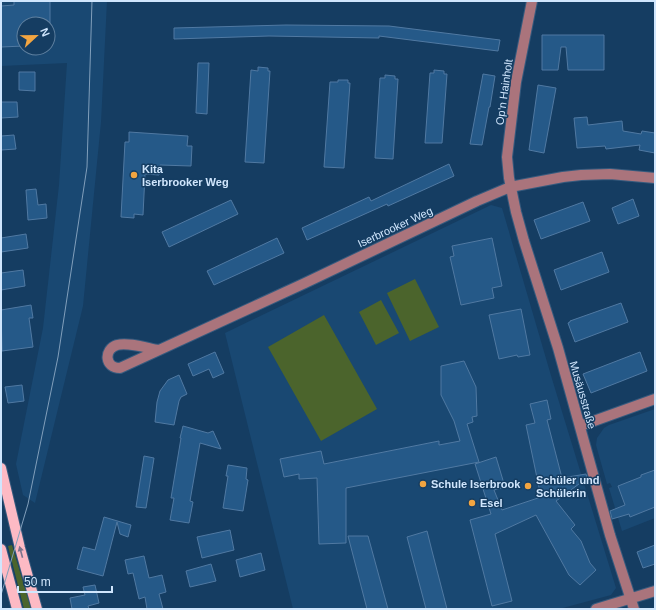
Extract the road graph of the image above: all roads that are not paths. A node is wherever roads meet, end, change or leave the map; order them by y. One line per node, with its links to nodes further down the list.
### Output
1 (532, 1): 3 (street, Op'n Hainholt)
2 (655, 178): 3 (street, Iserbrooker Weg)
3 (510, 187): 4 (street, Iserbrooker Weg); 6 (street, Musäusstraße)
4 (158, 350)
5 (655, 399): 6 (street)
6 (580, 426): 10 (street, Musäusstraße)
7 (1, 468): 12 (main road, one-way to 7)
8 (1, 549): 11 (main road)
9 (655, 591): 10 (street)
10 (630, 599): 13 (street); 14 (street, Musäusstraße)
11 (17, 609)
12 (37, 609)
13 (596, 609)
14 (634, 609)

